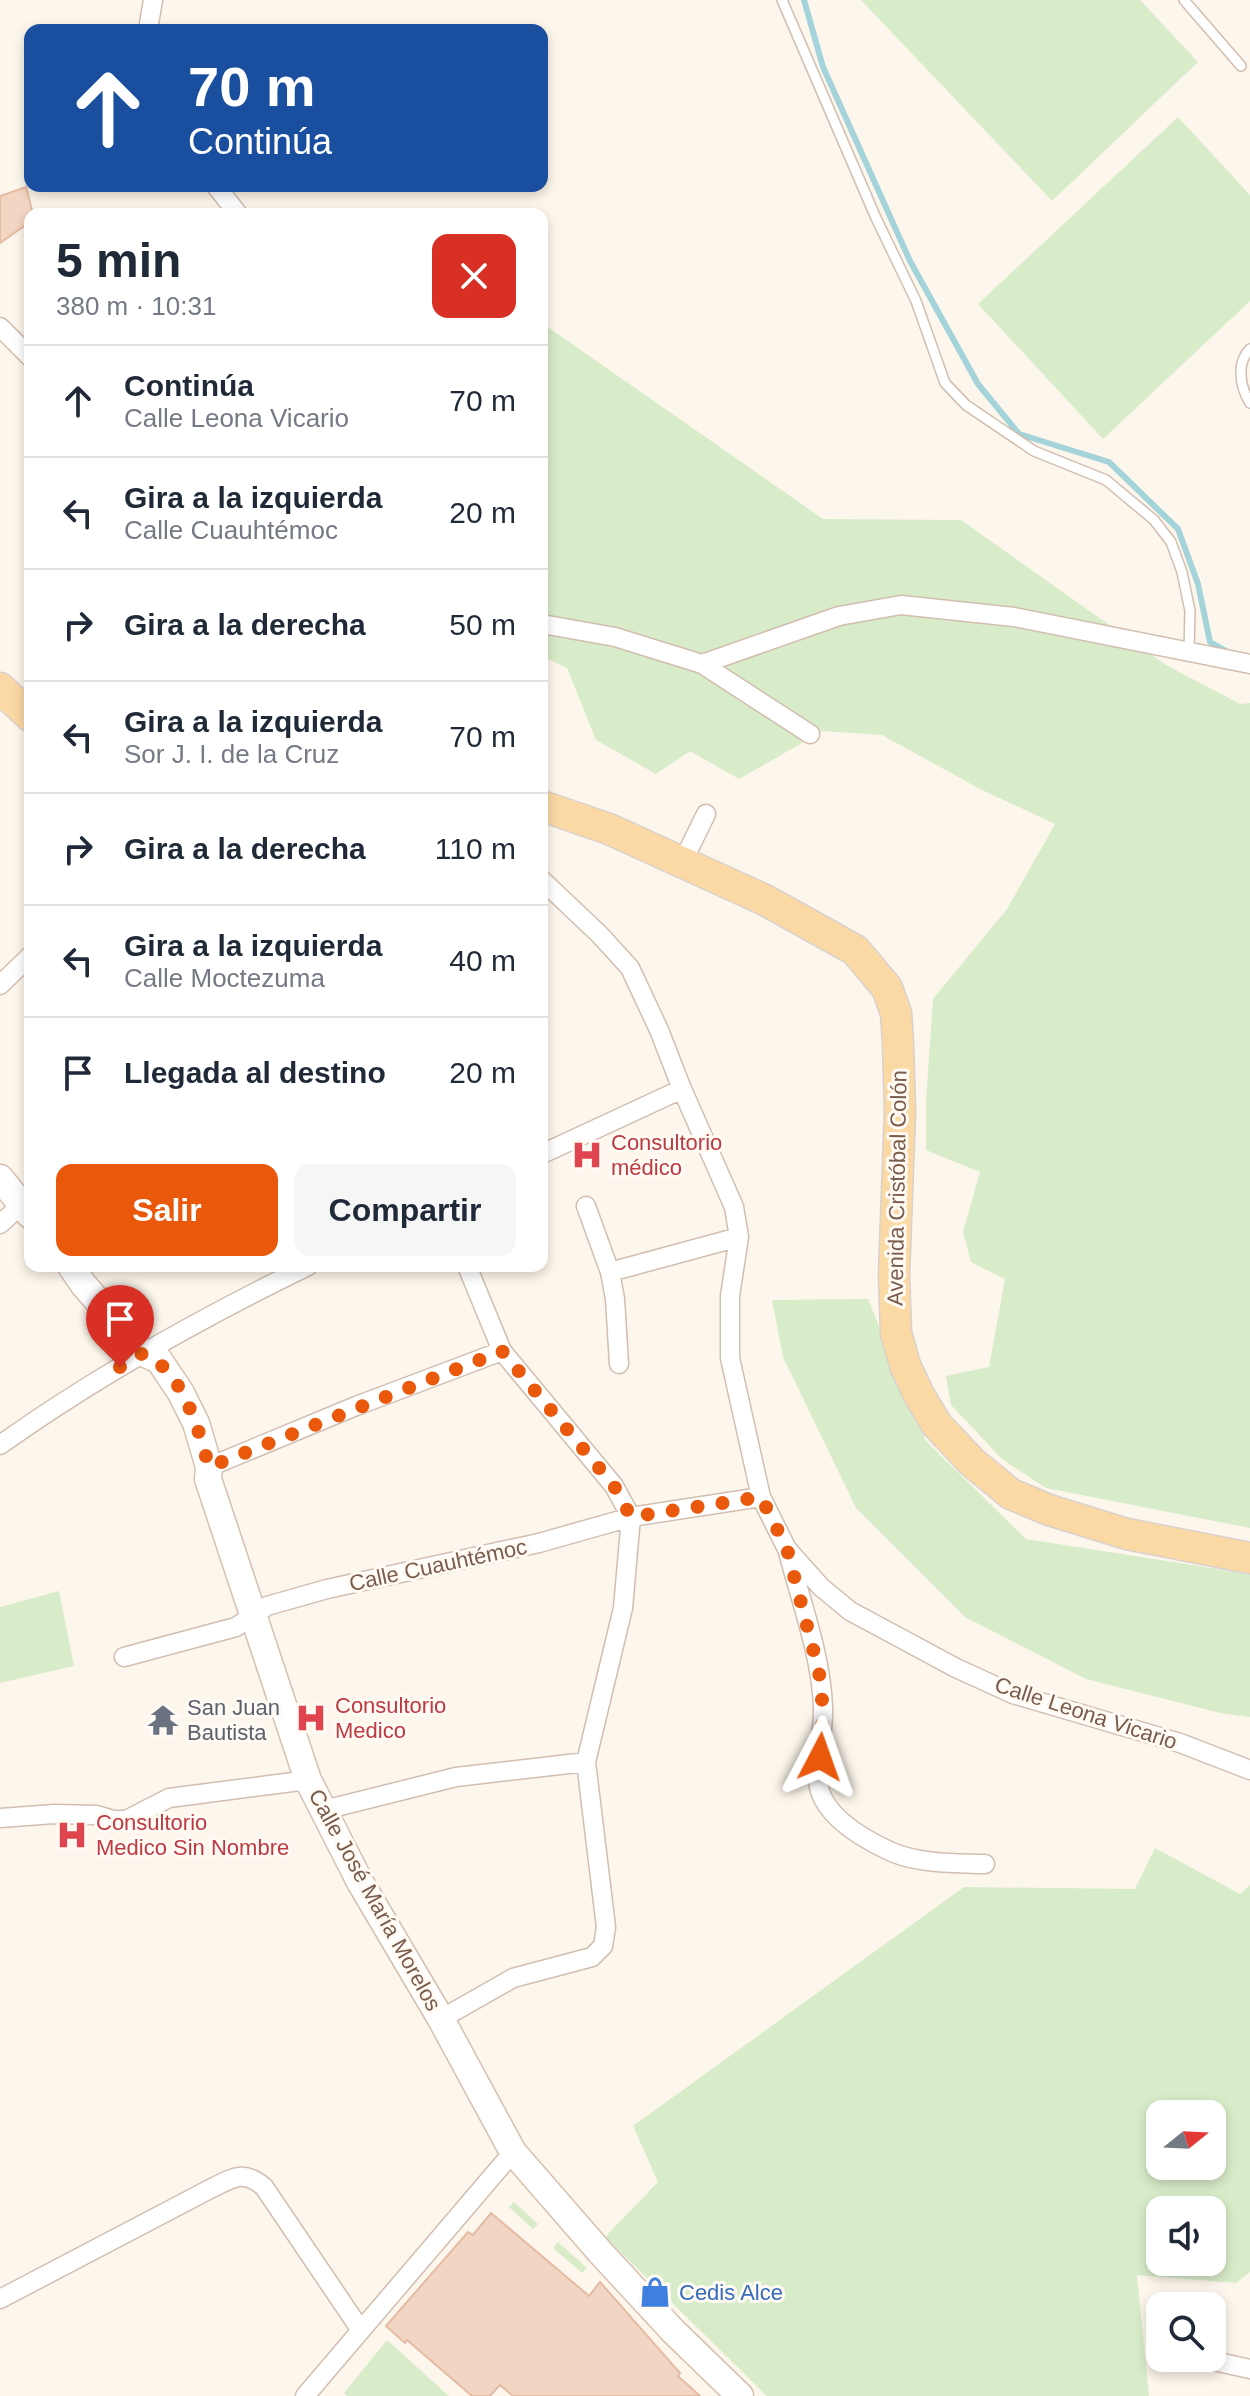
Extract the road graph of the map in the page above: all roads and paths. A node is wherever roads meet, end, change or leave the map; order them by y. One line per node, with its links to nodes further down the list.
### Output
1 (153, 0): 4 (street)
2 (782, 0): 13 (lane)
3 (1184, 0): 5 (lane)
4 (149, 24)
5 (1241, 66)
6 (221, 192): 7 (street)
7 (233, 208)
8 (0, 327): 10 (street)
9 (1250, 349): 11 (lane)
10 (24, 351)
11 (1250, 403)
12 (548, 625): 14 (street)
13 (1189, 651): 14 (street); 15 (street)
14 (702, 664): 18 (street)
15 (1250, 664)
16 (0, 688): 17 (main road)
17 (24, 710)
18 (810, 734)
19 (548, 808): 21 (main road, Avenida Cristóbal Colón)
20 (706, 814): 21 (street)
21 (683, 861): 45 (main road, Avenida Cristóbal Colón)
22 (548, 886): 25 (street, Calle Leona Vicario)
23 (24, 962): 24 (street)
24 (0, 985)
25 (682, 1089): 26 (street); 32 (street, Calle Leona Vicario)
26 (548, 1151)
27 (0, 1178): 28 (main road)
28 (24, 1202)
29 (586, 1206): 36 (street)
30 (24, 1207): 31 (street)
31 (0, 1224)
32 (739, 1237): 36 (street); 42 (street, Calle Leona Vicario)
33 (75, 1272): 38 (main road, Calle José María Morelos)
34 (297, 1272): 38 (street)
35 (469, 1272): 37 (street)
36 (610, 1272): 39 (street)
37 (502, 1351): 41 (street); 43 (street)
38 (143, 1353): 40 (street); 41 (main road, Calle José María Morelos)
39 (619, 1364)
40 (0, 1445)
41 (209, 1467): 46 (main road, Calle José María Morelos)
42 (761, 1497): 43 (street, Calle Cuauhtémoc); 44 (street, Calle Leona Vicario)
43 (631, 1517): 46 (street, Calle Cuauhtémoc); 48 (street)
44 (787, 1549): 49 (street, Calle Leona Vicario); 53 (street)
45 (1250, 1558)
46 (252, 1617): 47 (street, Calle Cuauhtémoc); 50 (main road, Calle José María Morelos)
47 (124, 1657)
48 (586, 1762): 51 (street); 54 (street)
49 (1250, 1770)
50 (308, 1780): 51 (main road, Calle José María Morelos); 52 (street)
51 (324, 1810): 54 (main road, Calle José María Morelos)
52 (0, 1818)
53 (985, 1864)
54 (441, 2019): 55 (main road, Calle José María Morelos)
55 (513, 2152): 57 (street); 61 (main road, Calle José María Morelos)
56 (0, 2299): 57 (street)
57 (360, 2329): 60 (street)
58 (1226, 2364): 59 (street)
59 (1250, 2369)
60 (313, 2393)
61 (740, 2396)

